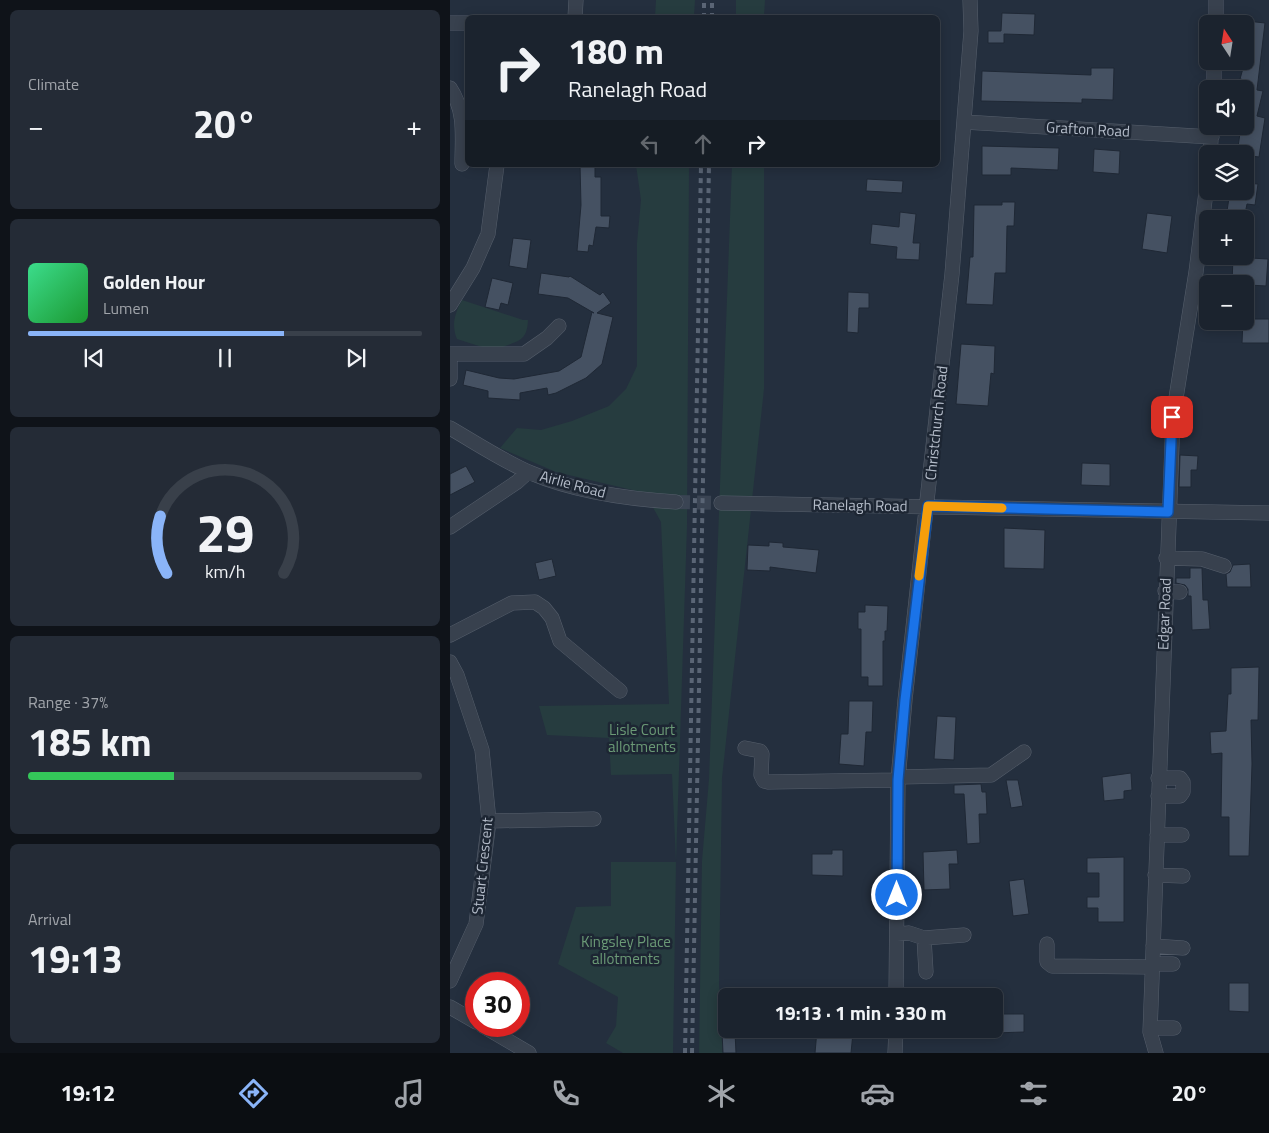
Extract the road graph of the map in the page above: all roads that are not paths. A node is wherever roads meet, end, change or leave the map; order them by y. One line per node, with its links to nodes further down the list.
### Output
1 (576, 0): 4 (street)
2 (970, 0): 9 (street, Christchurch Road)
3 (1216, 0): 5 (street)
4 (575, 15)
5 (1216, 15)
6 (450, 23): 7 (street)
7 (465, 23)
8 (450, 88): 11 (street)
9 (964, 122): 10 (street, Grafton Road); 22 (street, Christchurch Road)
10 (1199, 131)
11 (460, 164)
12 (497, 167): 14 (street)
13 (1205, 200): 23 (street, Edgar Road)
14 (451, 301)
15 (559, 326): 16 (street)
16 (450, 354): 17 (street)
17 (450, 379)
18 (450, 428): 19 (street, Airlie Road)
19 (528, 472): 20 (street, Airlie Road); 25 (street)
20 (676, 502)
21 (721, 503): 22 (street, Ranelagh Road)
22 (928, 506): 23 (street, Ranelagh Road); 36 (street, Christchurch Road)
23 (1168, 512): 24 (street, Ranelagh Road); 26 (street, Edgar Road)
24 (1269, 513)
25 (450, 527)
26 (1166, 558): 27 (street); 28 (street, Edgar Road)
27 (1224, 566)
28 (1165, 591): 29 (street); 35 (street, Edgar Road)
29 (1180, 592)
30 (450, 635): 32 (street)
31 (450, 662): 39 (street, Stuart Crescent)
32 (620, 691)
33 (745, 748): 36 (street)
34 (1024, 752): 36 (street)
35 (1158, 778): 37 (street, Edgar Road); 37 (street)
36 (898, 779): 44 (street, Christchurch Road)
37 (1158, 796): 40 (street, Edgar Road)
38 (594, 818): 39 (street)
39 (489, 821): 53 (street, Stuart Crescent)
40 (1157, 835): 41 (street); 42 (street, Edgar Road)
41 (1182, 835)
42 (1156, 876): 43 (street); 48 (street, Edgar Road)
43 (1183, 876)
44 (897, 934): 46 (street); 54 (street, Christchurch Road)
45 (964, 935): 46 (street)
46 (924, 938): 52 (street)
47 (1047, 944): 51 (street)
48 (1153, 946): 49 (street); 51 (street, Edgar Road)
49 (1183, 948)
50 (1173, 964): 51 (street)
51 (1152, 965): 57 (street, Edgar Road)
52 (926, 972)
53 (450, 981)
54 (896, 988)
55 (450, 1007): 56 (street)
56 (465, 1016)
57 (1150, 1028): 58 (street); 63 (street, Edgar Road)
58 (1174, 1028)
59 (502, 1037): 61 (street)
60 (896, 1038): 62 (street)
61 (529, 1053)
62 (895, 1053)
63 (1156, 1053)

